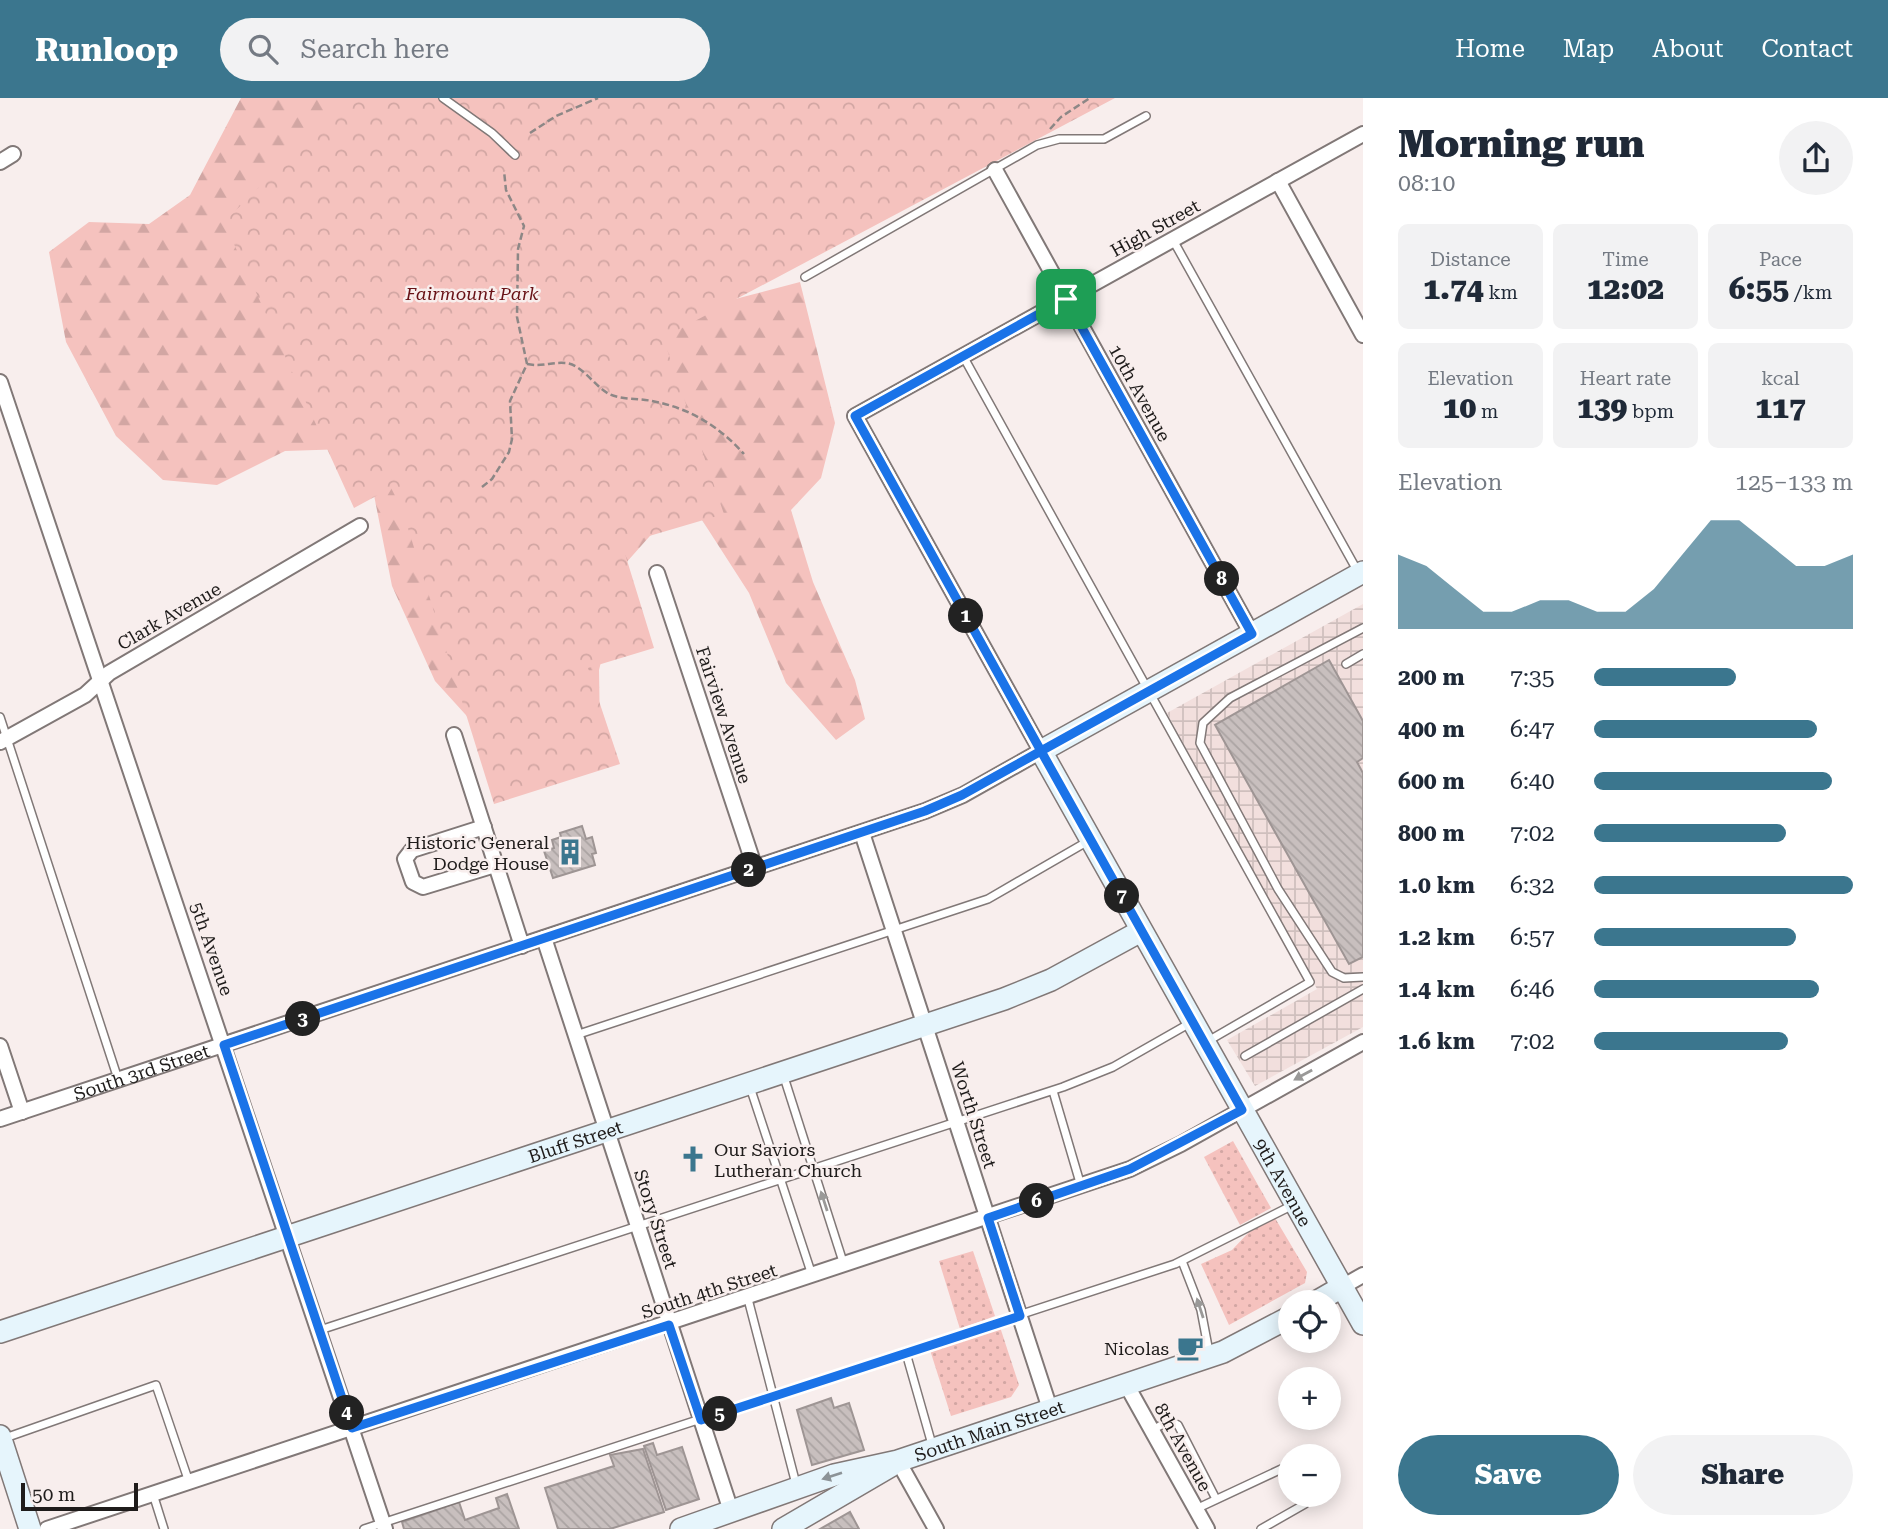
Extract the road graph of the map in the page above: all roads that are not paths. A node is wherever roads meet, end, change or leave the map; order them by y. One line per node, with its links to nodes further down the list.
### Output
1 (443, 98): 5 (lane)
2 (1146, 116): 7 (lane)
3 (1363, 134): 8 (street, High Street)
4 (13, 154): 6 (street)
5 (515, 155)
6 (0, 162)
7 (995, 170): 10 (lane); 11 (street, 10th Avenue)
8 (1278, 181): 9 (street, High Street); 12 (street)
9 (1173, 240): 11 (street, High Street); 18 (lane)
10 (805, 276)
11 (1066, 299): 13 (street, High Street); 20 (street, 10th Avenue)
12 (1363, 335)
13 (963, 356): 15 (street, High Street); 24 (lane)
14 (0, 382): 23 (street, 5th Avenue)
15 (855, 416): 28 (street, 9th Avenue)
16 (360, 526): 23 (street, Clark Avenue)
17 (657, 573): 33 (street, Fairview Avenue)
18 (1361, 573): 20 (main road, South 3rd Street)
19 (1363, 628): 38 (lane)
20 (1252, 634): 24 (main road, South 3rd Street)
21 (1363, 654): 22 (lane)
22 (1346, 664)
23 (100, 682): 27 (street, Clark Avenue); 45 (street, 5th Avenue)
24 (1149, 691): 28 (main road, South 3rd Street); 44 (lane)
25 (0, 717): 27 (lane)
26 (454, 735): 29 (street)
27 (3, 740): 49 (lane)
28 (1041, 751): 30 (street, South 3rd Street); 31 (main road, 9th Avenue)
29 (484, 827): 32 (street); 32 (street)
30 (862, 833): 33 (street, South 3rd Street); 34 (street, Worth Street)
31 (1090, 839): 34 (lane); 35 (main road, 9th Avenue)
32 (495, 865): 37 (street)
33 (755, 869): 36 (street, South 3rd Street)
34 (894, 930): 41 (street, Worth Street); 42 (lane)
35 (1141, 931): 40 (main road, 9th Avenue); 41 (main road, Bluff Street)
36 (544, 938): 37 (street, South 3rd Street); 42 (street, Story Street)
37 (522, 946): 45 (street, South 3rd Street)
38 (1363, 977)
39 (1363, 989): 47 (lane)
40 (1192, 1022): 44 (main road, 9th Avenue); 51 (lane)
41 (925, 1025): 48 (main road, Bluff Street); 55 (street, Worth Street)
42 (576, 1035): 56 (street, Story Street)
43 (1363, 1042): 52 (street, South 4th Street, one-way to 52)
44 (1205, 1043): 52 (main road, 9th Avenue)
45 (224, 1045): 49 (street, South 3rd Street); 63 (street, 5th Avenue)
46 (0, 1046): 53 (street)
47 (1245, 1056)
48 (782, 1072): 50 (main road, Bluff Street); 57 (lane)
49 (118, 1080): 53 (street, South 3rd Street)
50 (748, 1083): 56 (main road, Bluff Street); 58 (lane)
51 (1053, 1091): 55 (lane); 59 (lane)
52 (1242, 1110): 59 (street, South 4th Street); 60 (main road, 9th Avenue)
53 (22, 1112): 54 (street, South 3rd Street)
54 (0, 1119)
55 (957, 1123): 57 (lane); 61 (street, Worth Street)
56 (607, 1130): 62 (street, Story Street); 63 (main road, Bluff Street)
57 (814, 1169): 58 (lane); 65 (lane, one-way to 57)
58 (781, 1180): 62 (lane); 67 (lane)
59 (1082, 1186): 61 (street, South 4th Street)
60 (1295, 1204): 64 (lane); 68 (main road, 9th Avenue)
61 (988, 1218): 65 (street, South 4th Street); 71 (street, Worth Street)
62 (638, 1226): 74 (street, Story Street); 75 (lane)
63 (288, 1236): 75 (street, 5th Avenue); 76 (main road, Bluff Street)
64 (1182, 1261): 71 (lane); 78 (lane, one-way to 64)
65 (844, 1266): 67 (street, South 4th Street)
66 (1363, 1275): 68 (street)
67 (812, 1277): 70 (street, South 4th Street)
68 (1342, 1287): 69 (main road); 73 (main road, 9th Avenue)
69 (1337, 1290)
70 (748, 1299): 74 (street, South 4th Street); 80 (lane)
71 (1020, 1316): 77 (lane); 81 (street, Worth Street)
72 (1278, 1324): 78 (main road, South Main Street)
73 (1363, 1324)
74 (669, 1325): 82 (street, Story Street); 83 (street, South 4th Street)
75 (320, 1330): 83 (street, 5th Avenue)
76 (0, 1332)
77 (906, 1353): 80 (lane); 86 (lane)
78 (1210, 1356): 79 (main road, South Main Street)
79 (1126, 1384): 81 (main road, South Main Street); 84 (street, 8th Avenue)
80 (771, 1397): 82 (lane); 90 (lane)
81 (1050, 1409): 86 (main road, South Main Street)
82 (701, 1420): 95 (street, Story Street); 96 (lane)
83 (352, 1428): 89 (street, South 4th Street); 96 (street, 5th Avenue)
84 (1152, 1430): 92 (lane); 94 (street, 8th Avenue)
85 (0, 1438): 89 (lane); 97 (main road)
86 (933, 1449): 87 (main road, South Main Street)
87 (898, 1461): 90 (main road, South Main Street, one-way to 90); 102 (main road); 103 (street)
88 (1278, 1471): 92 (lane)
89 (188, 1482): 91 (street, South 4th Street)
90 (797, 1488): 95 (main road, South Main Street)
91 (153, 1494): 98 (street, South 4th Street); 99 (lane)
92 (1216, 1499): 94 (lane)
93 (1300, 1507): 105 (lane)
94 (1196, 1509): 104 (street, 8th Avenue)
95 (731, 1511): 101 (main road, South Main Street)
96 (384, 1526): 100 (lane)
97 (30, 1529)
98 (47, 1529)
99 (164, 1529)
100 (364, 1529)
101 (681, 1529)
102 (783, 1529)
103 (936, 1529)
104 (1207, 1529)
105 (1261, 1529)

